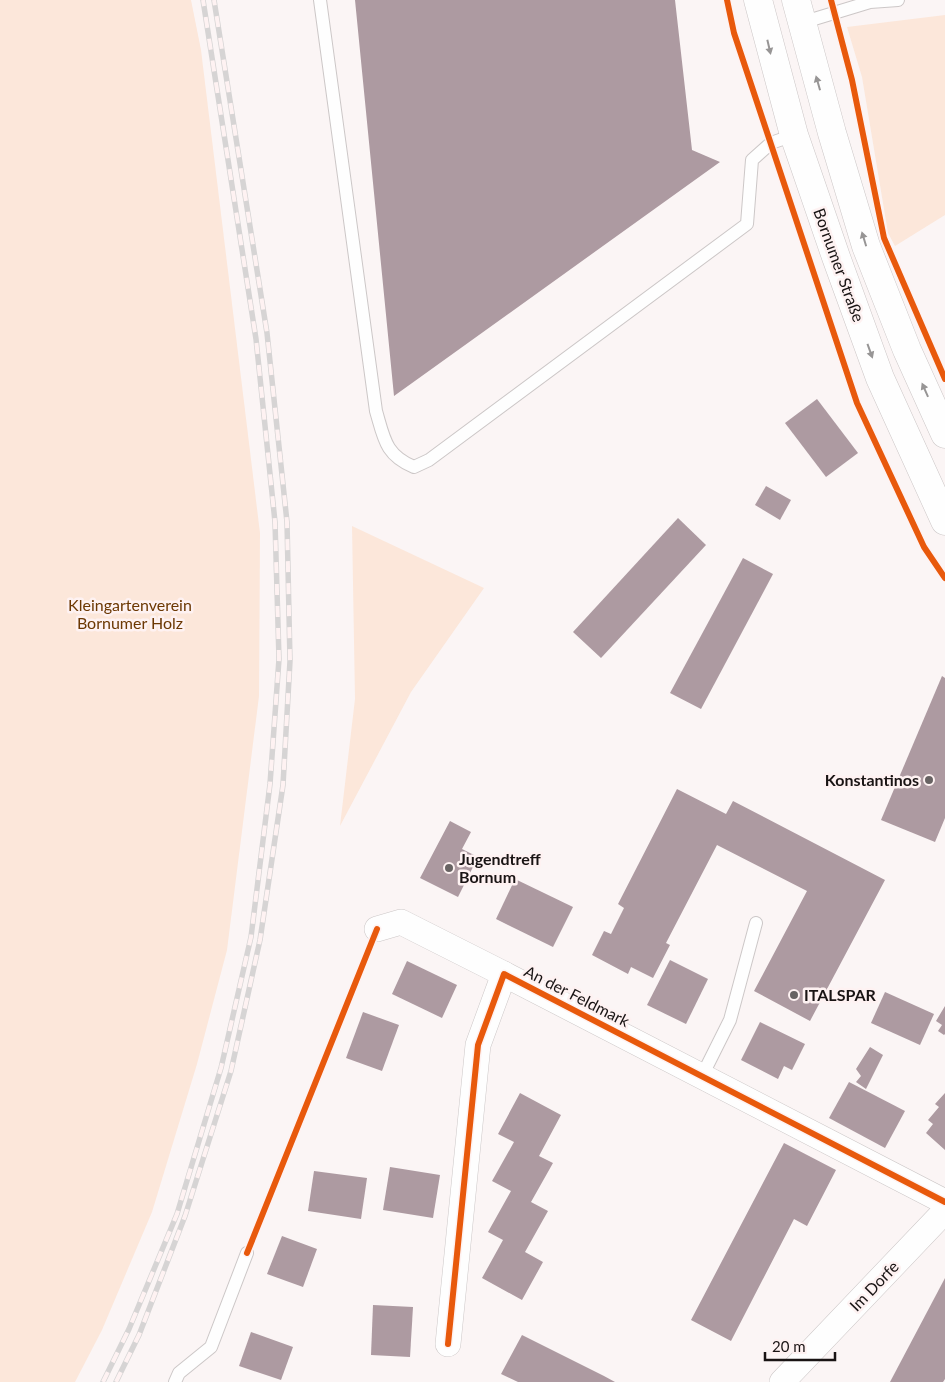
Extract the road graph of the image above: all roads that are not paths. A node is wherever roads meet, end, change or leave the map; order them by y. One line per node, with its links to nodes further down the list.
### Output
1 (320, 0): 5 (lane)
2 (758, 0): 5 (main road, Bornumer Straße, one-way to 5)
3 (898, 0): 4 (lane)
4 (799, 12): 6 (main road, Bornumer Straße, one-way to 4)
5 (794, 135): 7 (main road, Bornumer Straße, one-way to 7)
6 (945, 434)
7 (945, 522)
8 (756, 923): 11 (lane)
9 (377, 929): 10 (street, An der Feldmark)
10 (504, 974): 11 (street, An der Feldmark); 15 (street, An der Feldmark)
11 (702, 1076): 12 (street, An der Feldmark)
12 (945, 1202)
13 (945, 1211): 16 (street, Im Dorfe)
14 (248, 1253): 17 (lane)
15 (448, 1344)
16 (792, 1379)
17 (175, 1382)

